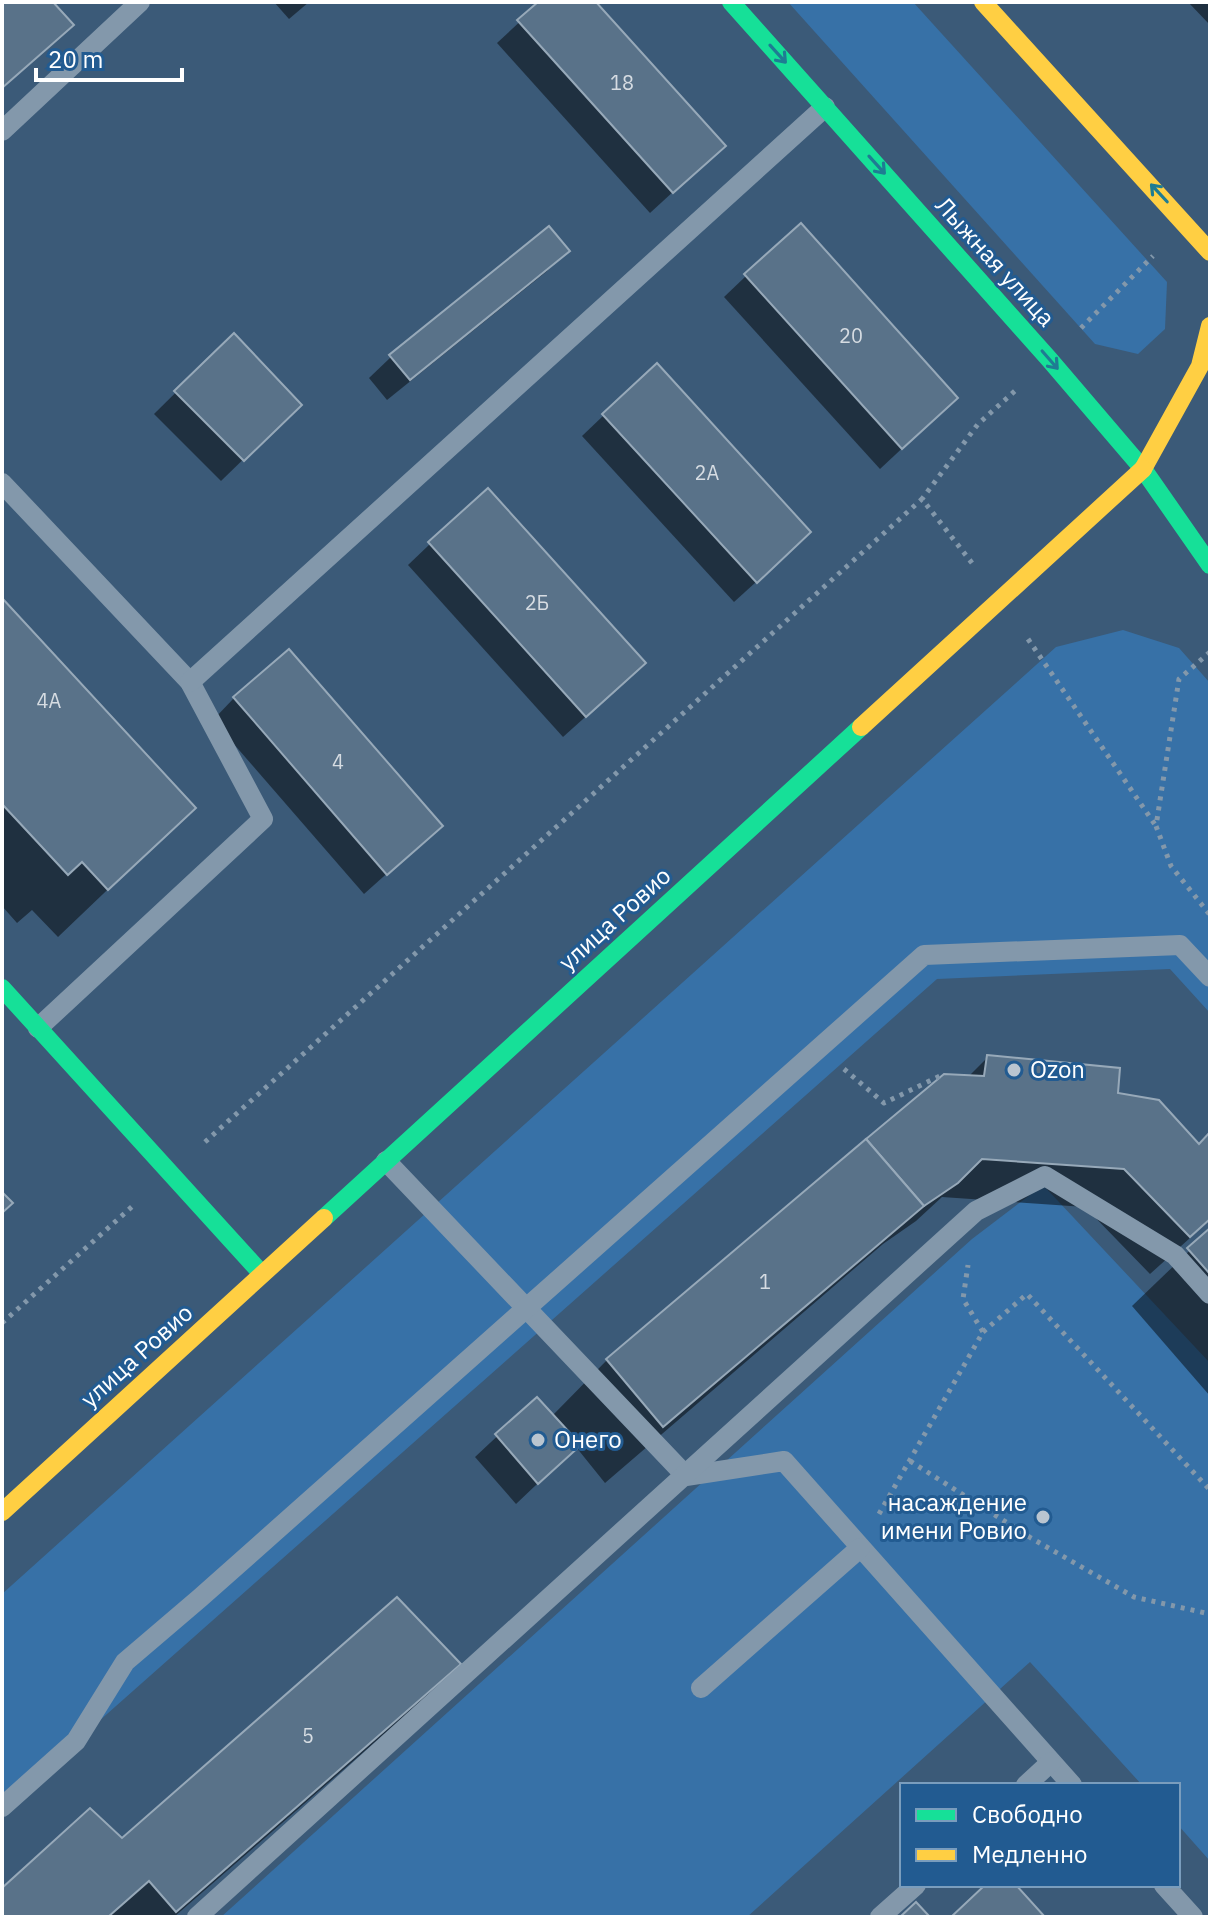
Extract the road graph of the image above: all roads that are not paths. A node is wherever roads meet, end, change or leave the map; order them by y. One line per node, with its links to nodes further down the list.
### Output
1 (140, 2): 5 (lane)
2 (731, 2): 4 (main road, Лыжная улица, one-way to 4)
3 (983, 2): 6 (main road, one-way to 3)
4 (825, 107): 8 (main road, Лыжная улица, one-way to 8); 11 (lane)
5 (2, 131)
6 (1210, 252)
7 (1210, 326): 8 (main road, улица Ровио)
8 (1143, 469): 10 (main road, Лыжная улица); 15 (main road, улица Ровио)
9 (2, 483): 11 (lane)
10 (1210, 565)
11 (190, 682): 14 (lane)
12 (1210, 977): 18 (lane)
13 (2, 988): 14 (main road)
14 (38, 1028): 16 (main road)
15 (386, 1161): 16 (main road, улица Ровио); 18 (lane)
16 (262, 1274): 20 (main road, улица Ровио)
17 (1210, 1294): 19 (lane)
18 (525, 1309): 19 (lane); 26 (lane)
19 (686, 1476): 21 (lane); 29 (lane)
20 (2, 1512)
21 (860, 1548): 22 (lane); 23 (lane)
22 (701, 1688)
23 (1051, 1762): 24 (lane); 25 (lane)
24 (1028, 1783)
25 (1070, 1783)
26 (2, 1807)
27 (914, 1887): 30 (lane)
28 (1166, 1887): 31 (lane)
29 (197, 1917)
30 (880, 1917)
31 (1193, 1917)

